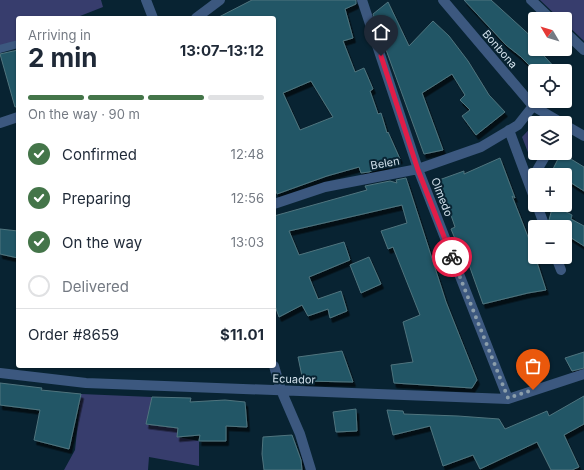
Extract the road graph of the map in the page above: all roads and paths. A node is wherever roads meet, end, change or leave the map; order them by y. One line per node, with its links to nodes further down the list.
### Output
1 (146, 0): 7 (street)
2 (220, 0): 8 (street)
3 (362, 0): 22 (street, Olmedo)
4 (443, 0): 13 (street, Bonbona)
5 (531, 0): 6 (street)
6 (544, 12)
7 (152, 16)
8 (199, 16)
9 (572, 39): 12 (street)
10 (16, 45): 11 (lane)
11 (0, 49)
12 (584, 50)
13 (528, 100)
14 (531, 108): 20 (street, Belen)
15 (536, 108): 16 (street, Bonbona)
16 (550, 116)
17 (16, 118): 18 (street)
18 (0, 123)
19 (572, 129): 21 (street)
20 (509, 130): 22 (street, Belen); 23 (street)
21 (584, 136)
22 (418, 170): 24 (street, Belen); 31 (street, Olmedo)
23 (528, 181)
24 (276, 203)
25 (559, 264): 26 (street)
26 (561, 270)
27 (275, 368): 30 (street)
28 (0, 373): 30 (street, Ecuador)
29 (584, 374): 31 (street, Ecuador)
30 (281, 390): 31 (street, Ecuador); 32 (street)
31 (508, 398)
32 (312, 470)

